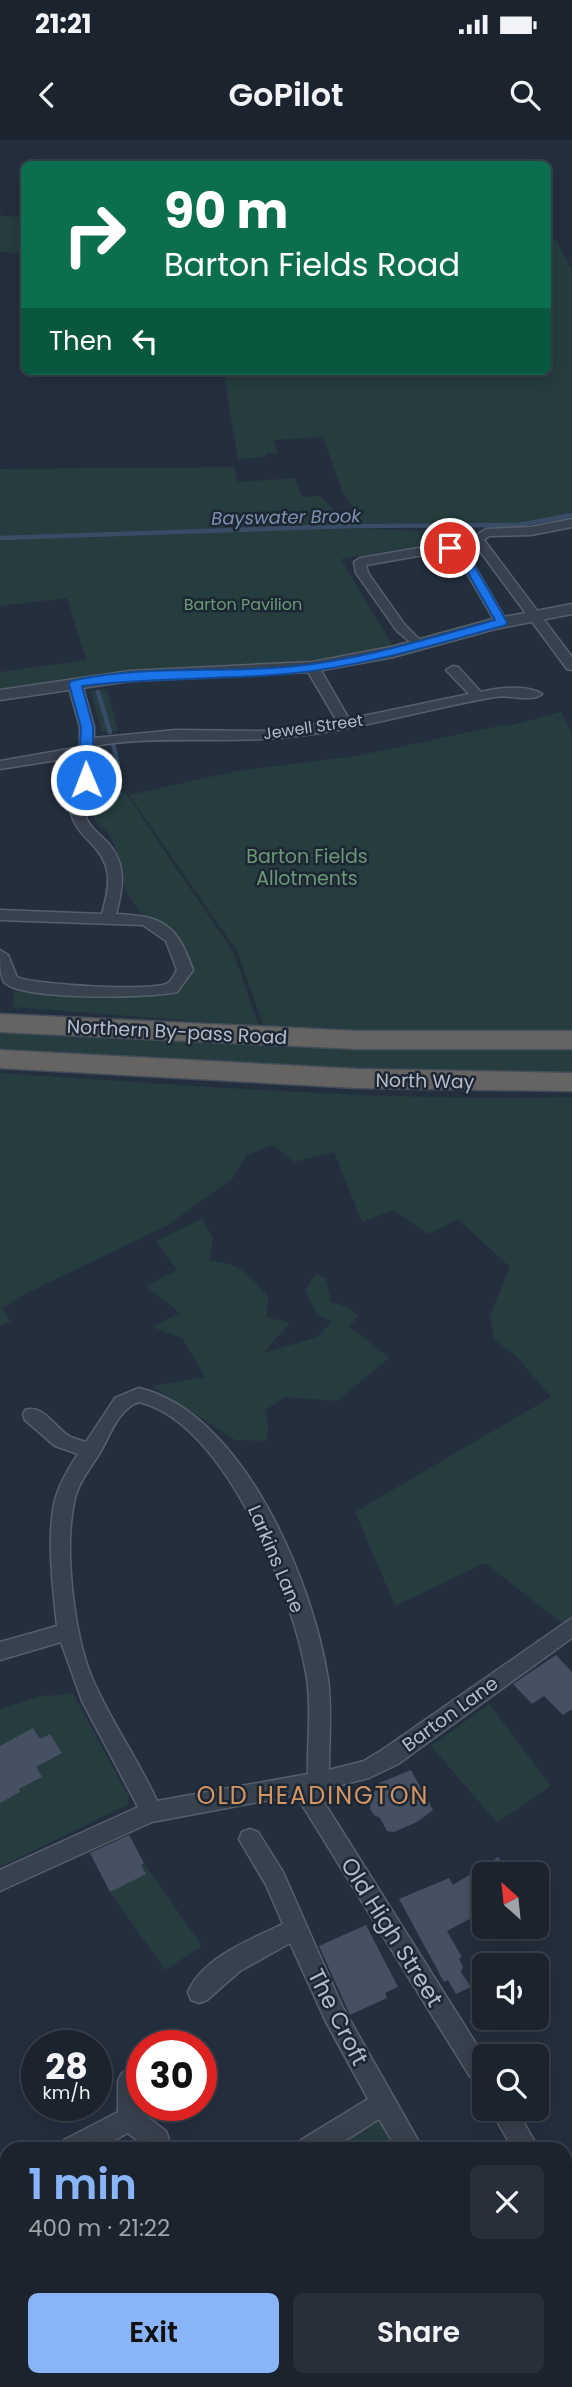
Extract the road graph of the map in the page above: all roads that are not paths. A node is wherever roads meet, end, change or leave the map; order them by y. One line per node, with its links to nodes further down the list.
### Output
1 (572, 523): 3 (street)
2 (572, 610): 3 (street)
3 (532, 616): 4 (street); 6 (street)
4 (502, 622): 5 (street); 5 (street)
5 (419, 645): 7 (street)
6 (572, 666)
7 (312, 667): 9 (street); 13 (street)
8 (453, 670): 12 (street)
9 (75, 684): 11 (street); 14 (street)
10 (535, 694): 12 (street, Jewell Street)
11 (0, 695)
12 (478, 696): 13 (street, Jewell Street)
13 (345, 724): 14 (street, Jewell Street)
14 (84, 748): 15 (street, Jewell Street); 17 (street)
15 (0, 765)
16 (0, 915): 17 (street)
17 (108, 918): 18 (street)
18 (0, 955)
19 (0, 1023): 20 (highway, Northern By-pass Road)
20 (354, 1040): 21 (highway, North Way)
21 (572, 1040)
22 (0, 1059): 23 (highway, Northern By-pass Road)
23 (277, 1076): 24 (highway, North Way)
24 (572, 1082)
25 (32, 1415): 26 (street)
26 (91, 1451): 28 (street); 30 (street, Larkins Lane)
27 (572, 1628): 30 (street, Barton Lane)
28 (69, 1631): 29 (street); 31 (street)
29 (0, 1651)
30 (310, 1782): 31 (street, Barton Lane); 36 (street, Old High Street)
31 (151, 1812): 33 (street, Barton Lane)
32 (250, 1839): 34 (street, The Croft)
33 (0, 1881)
34 (296, 1929): 35 (street); 37 (street, The Croft)
35 (199, 1992)
36 (472, 2058)
37 (383, 2103): 43 (street); 44 (street, The Croft)
38 (126, 2121): 42 (street)
39 (132, 2121): 41 (street)
40 (510, 2121): 45 (street)
41 (156, 2140)
42 (86, 2142)
43 (321, 2142)
44 (407, 2142)
45 (523, 2142)

